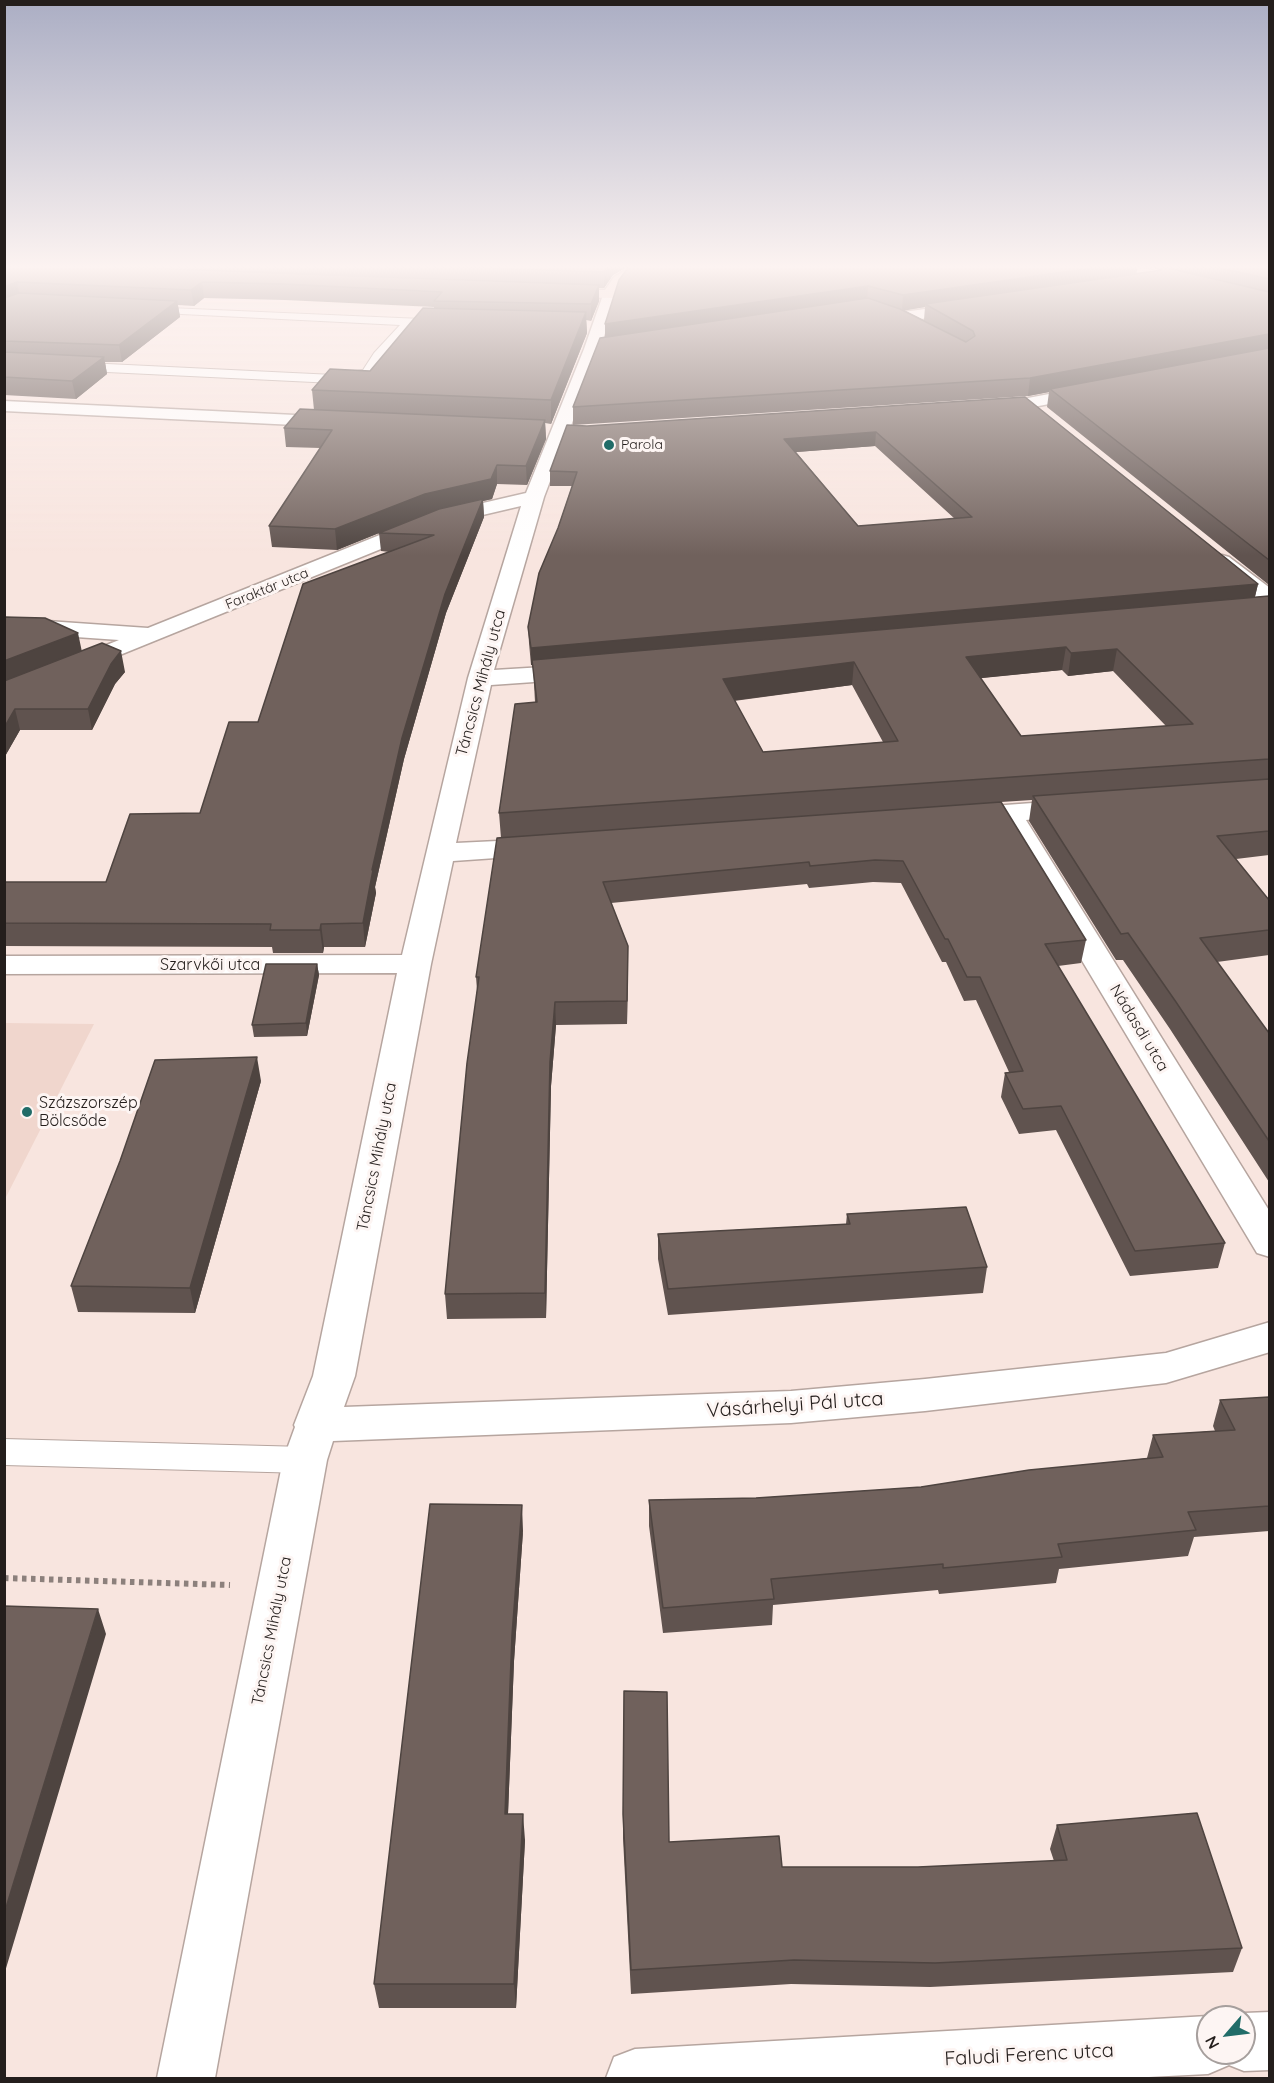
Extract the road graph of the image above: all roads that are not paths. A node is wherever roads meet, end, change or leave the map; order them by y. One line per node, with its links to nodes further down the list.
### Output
1 (376, 362): 3 (lane)
2 (588, 362): 9 (street, Táncsics Mihály utca)
3 (4, 363)
4 (1112, 387): 6 (street)
5 (4, 406): 7 (street)
6 (968, 407)
7 (353, 423)
8 (536, 432): 9 (street)
9 (569, 433): 10 (street, Táncsics Mihály utca)
10 (534, 497): 14 (street, Faraktár utca); 16 (street, Táncsics Mihály utca)
11 (1206, 548): 12 (street)
12 (1263, 606)
13 (4, 625): 14 (street)
14 (154, 636): 17 (street, Faraktár utca)
15 (595, 670): 16 (street)
16 (480, 678): 22 (street, Táncsics Mihály utca)
17 (4, 695)
18 (1103, 806): 19 (street)
19 (1008, 813): 20 (street); 25 (street, Nádasdi utca)
20 (936, 818)
21 (567, 845): 22 (street)
22 (439, 853): 23 (street, Táncsics Mihály utca)
23 (415, 964): 24 (street, Szarvkői utca); 27 (street, Táncsics Mihály utca)
24 (4, 965)
25 (1269, 1244)
26 (1269, 1337): 27 (street, Vásárhelyi Pál utca)
27 (310, 1442): 28 (lane); 30 (street, Táncsics Mihály utca)
28 (4, 1452)
29 (1196, 2046): 31 (street, Faludi Ferenc utca)
30 (186, 2079)
31 (635, 2079)

